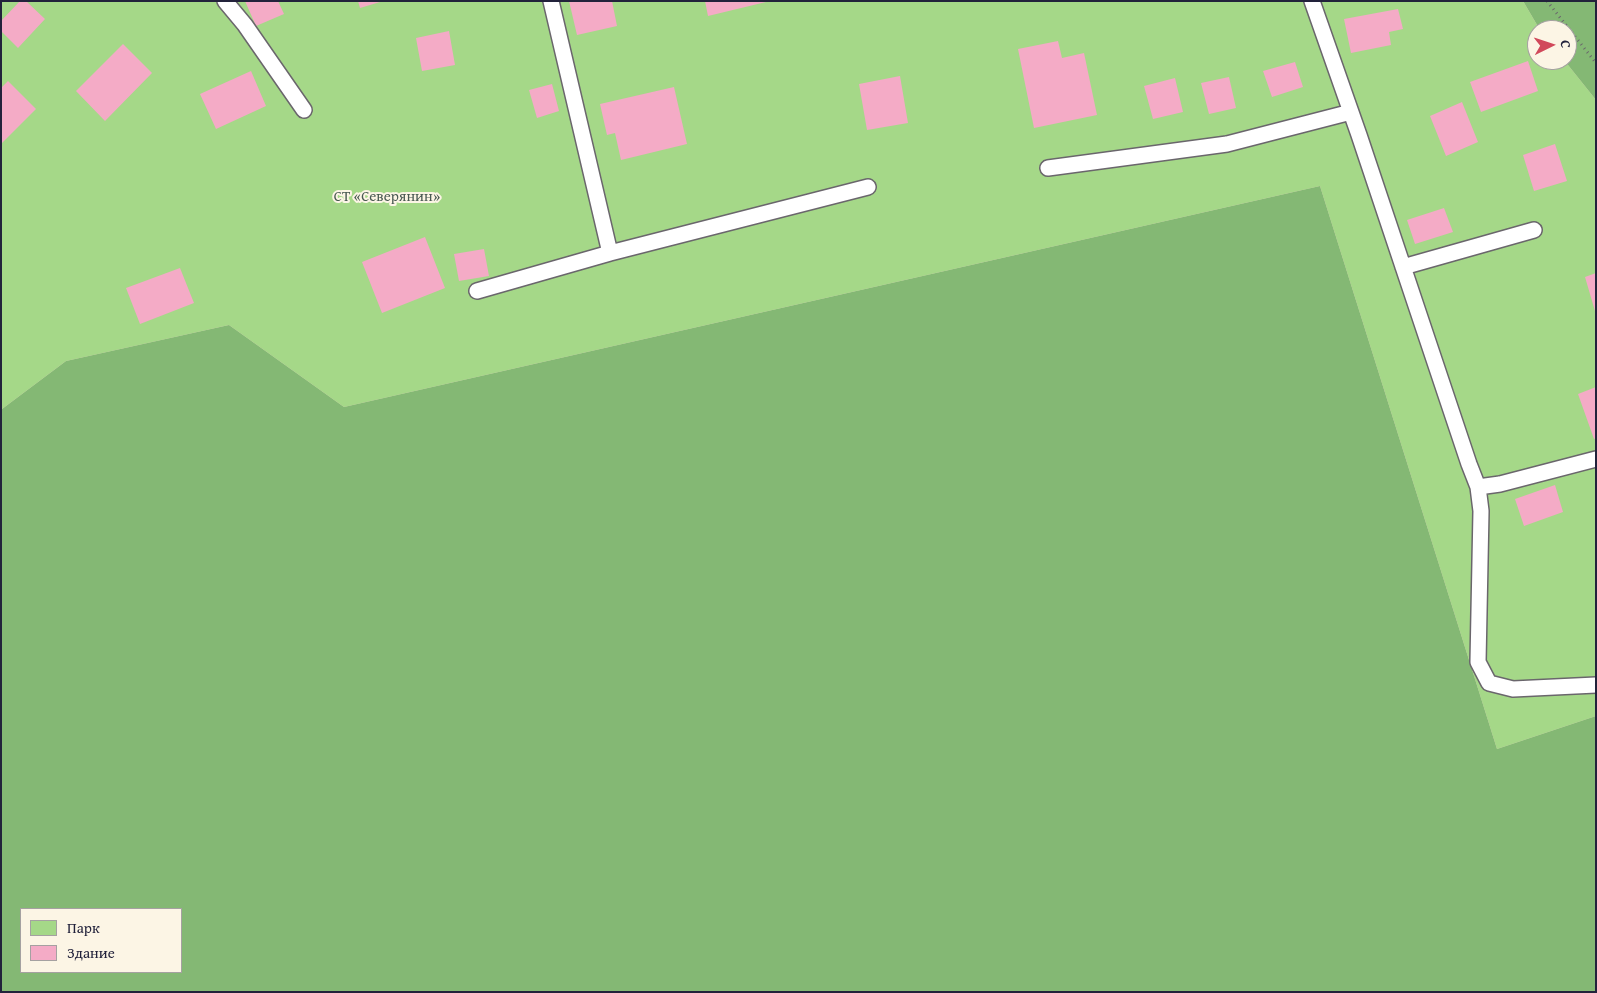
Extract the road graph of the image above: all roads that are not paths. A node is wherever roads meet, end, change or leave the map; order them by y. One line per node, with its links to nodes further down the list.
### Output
1 (225, 1): 4 (lane)
2 (551, 1): 9 (lane)
3 (1312, 1): 5 (lane)
4 (304, 110)
5 (1352, 112): 6 (lane); 10 (lane)
6 (1048, 168)
7 (868, 187): 9 (lane)
8 (1534, 230): 10 (lane)
9 (610, 253): 11 (lane)
10 (1403, 267): 13 (lane)
11 (477, 291)
12 (1596, 459): 13 (lane)
13 (1478, 487): 14 (lane)
14 (1596, 685)

